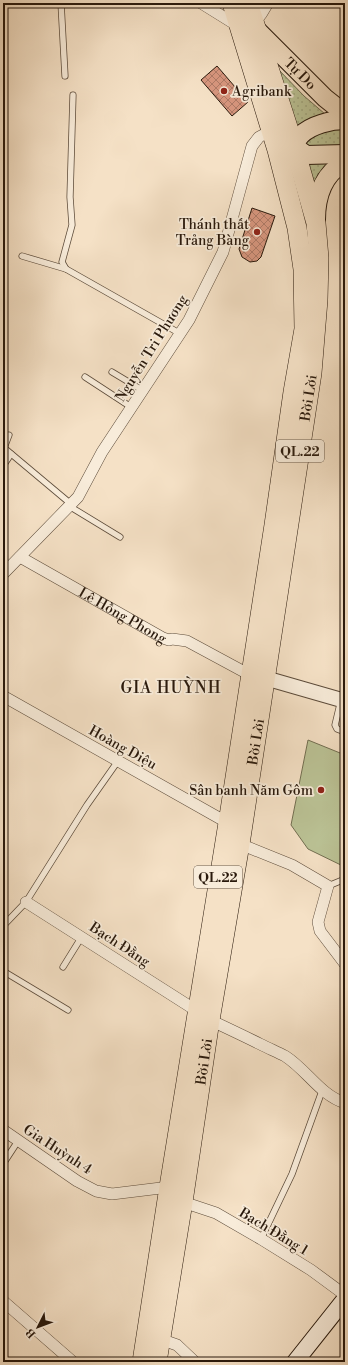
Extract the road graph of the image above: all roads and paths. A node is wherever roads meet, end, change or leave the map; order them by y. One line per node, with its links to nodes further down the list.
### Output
1 (61, 3): 7 (lane)
2 (201, 3): 6 (street)
3 (232, 3): 6 (highway, QL.22)
4 (248, 3): 6 (highway, QL.22)
5 (268, 3): 6 (street)
6 (251, 26): 9 (main road, Tự Do); 11 (highway, QL.22)
7 (65, 76)
8 (73, 95): 17 (lane)
9 (345, 114)
10 (345, 120): 12 (main road)
11 (279, 127): 12 (highway, QL.22); 18 (street, Nguyễn Tri Phương)
12 (292, 150): 13 (main road); 15 (highway, Bời Lời / QL.22); 31 (highway, Bời Lời / QL.22)
13 (345, 154)
14 (345, 162): 15 (main road)
15 (316, 223): 31 (highway, Bời Lời / QL.22)
16 (22, 256): 17 (lane)
17 (66, 269): 18 (lane)
18 (179, 333): 21 (street, Nguyễn Tri Phương)
19 (112, 372): 21 (lane)
20 (85, 376): 22 (lane)
21 (142, 390): 22 (street, Nguyễn Tri Phương)
22 (131, 407): 27 (street, Nguyễn Tri Phương)
23 (9, 435): 24 (lane)
24 (4, 448): 25 (lane)
25 (11, 454): 26 (lane); 27 (lane)
26 (3, 466)
27 (70, 505): 28 (lane); 29 (street, Nguyễn Tri Phương)
28 (120, 538)
29 (20, 557): 30 (street, Nguyễn Tri Phương); 31 (street, Lê Hồng Phong)
30 (3, 574)
31 (258, 676): 33 (street, Lê Hồng Phong); 36 (highway, Bời Lời / QL.22); 37 (highway, Bời Lời / QL.22)
32 (3, 696): 35 (street, Hoàng Diệu)
33 (343, 700): 34 (lane)
34 (345, 732)
35 (118, 761): 36 (street, Hoàng Diệu); 40 (lane)
36 (228, 823): 47 (highway, Bời Lời / QL.22)
37 (240, 844): 39 (street); 47 (highway, Bời Lời / QL.22)
38 (345, 879): 39 (lane)
39 (328, 886): 43 (street)
40 (26, 902): 41 (lane); 42 (street, Bạch Đằng)
41 (3, 926)
42 (81, 938): 44 (lane); 47 (street, Bạch Đằng)
43 (345, 964)
44 (63, 968)
45 (3, 971): 46 (lane)
46 (68, 1010)
47 (204, 1016): 48 (street, Bạch Đằng); 53 (highway, Bời Lời / QL.22); 54 (highway, Bời Lời / QL.22)
48 (322, 1091): 49 (street, Bạch Đằng); 55 (lane)
49 (345, 1103)
50 (3, 1130): 51 (street, Gia Huỳnh 4)
51 (18, 1141): 52 (lane); 53 (street, Gia Huỳnh 4)
52 (3, 1164)
53 (169, 1187): 62 (highway, Bời Lời / QL.22)
54 (183, 1202): 55 (street, Bạch Đằng 1); 59 (highway, Bời Lời / QL.22)
55 (261, 1239): 56 (street, Bạch Đằng 1)
56 (345, 1295)
57 (345, 1299): 60 (main road)
58 (3, 1301): 61 (street)
59 (160, 1339): 63 (highway, Bời Lời / QL.22); 64 (street)
60 (302, 1360)
61 (74, 1362)
62 (142, 1362)
63 (156, 1362)
64 (195, 1362)

